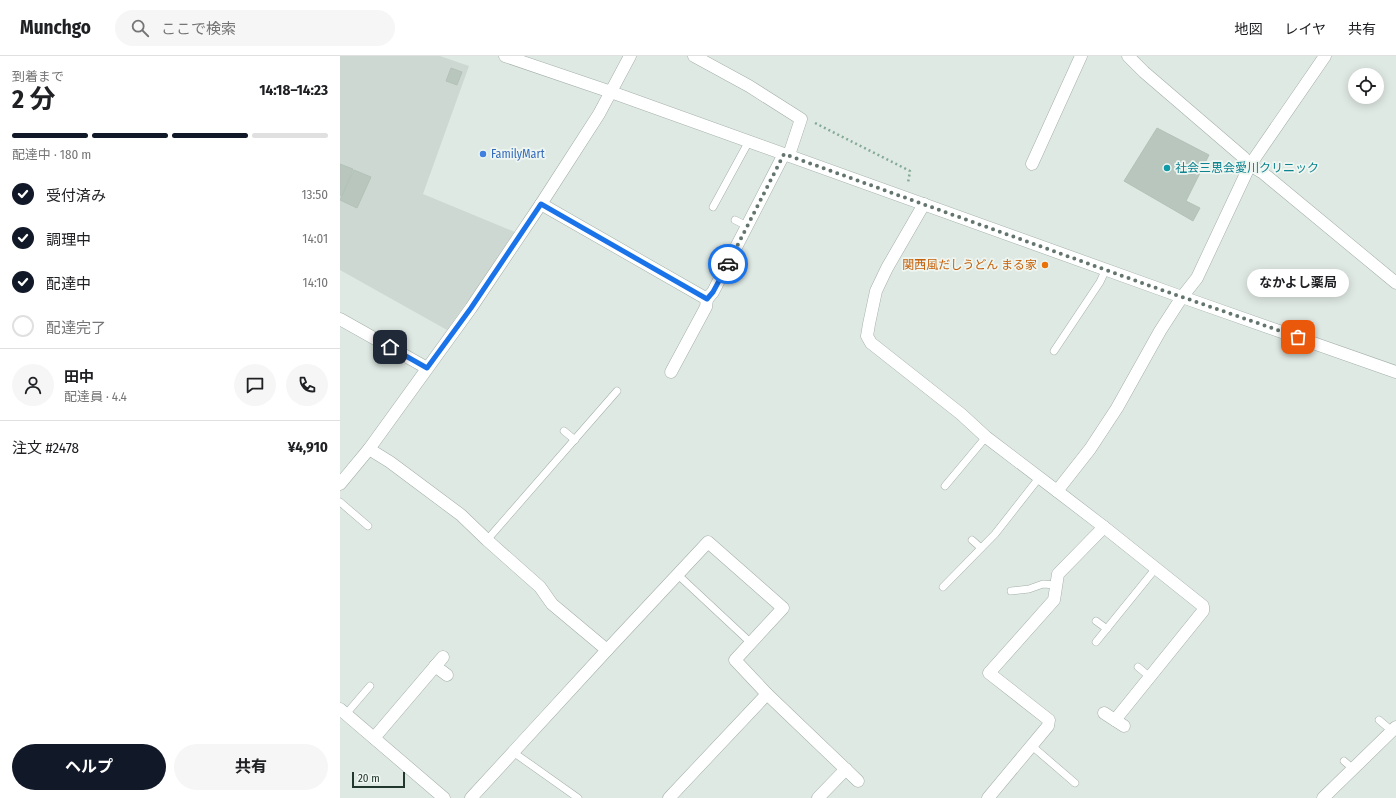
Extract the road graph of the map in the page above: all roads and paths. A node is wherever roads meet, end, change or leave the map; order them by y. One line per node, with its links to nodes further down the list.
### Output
1 (505, 56): 7 (street)
2 (630, 56): 7 (street)
3 (694, 56): 8 (street)
4 (1080, 56): 11 (street)
5 (1325, 56): 12 (street)
6 (1134, 58): 12 (street)
7 (611, 92): 9 (street); 14 (street)
8 (801, 119): 10 (street); 13 (path)
9 (749, 141): 10 (street); 16 (lane)
10 (787, 154): 13 (street); 18 (street)
11 (1032, 164)
12 (1250, 165): 20 (street); 21 (street)
13 (905, 197): 15 (street)
14 (541, 204): 22 (street); 25 (street)
15 (924, 204): 19 (street); 30 (street)
16 (713, 207)
17 (735, 220): 18 (lane)
18 (747, 226): 22 (street)
19 (1106, 269): 21 (street); 24 (lane)
20 (1396, 283)
21 (1182, 297): 27 (street); 36 (street)
22 (707, 299): 26 (street)
23 (340, 319): 25 (street)
24 (1054, 351)
25 (427, 368): 32 (street)
26 (671, 372)
27 (1396, 372)
28 (617, 391): 31 (lane)
29 (564, 431): 31 (lane)
30 (986, 437): 33 (street); 35 (lane)
31 (574, 440): 40 (lane)
32 (369, 449): 34 (street); 40 (street)
33 (1039, 478): 36 (street); 42 (lane)
34 (340, 484)
35 (945, 486)
36 (1057, 491): 39 (street)
37 (340, 502): 38 (lane)
38 (368, 526)
39 (1104, 527): 43 (street); 45 (street)
40 (487, 540): 52 (street)
41 (972, 540): 42 (lane)
42 (981, 548): 46 (lane)
43 (1156, 568): 49 (lane); 55 (street)
44 (677, 574): 51 (lane); 51 (street); 52 (street)
45 (1056, 585): 47 (lane); 63 (street)
46 (943, 587)
47 (1011, 591)
48 (1096, 621): 49 (lane)
49 (1106, 629): 50 (lane)
50 (1096, 642)
51 (751, 643): 57 (street)
52 (607, 650): 64 (street)
53 (1138, 667): 55 (lane)
54 (447, 676): 62 (street)
55 (1150, 677): 59 (street)
56 (370, 686): 58 (lane)
57 (767, 694): 65 (street); 71 (street)
58 (343, 711): 62 (street)
59 (1104, 713)
60 (1379, 720): 61 (lane)
61 (1394, 729): 74 (street)
62 (374, 738): 68 (street)
63 (1032, 746): 67 (lane); 73 (street)
64 (513, 752): 69 (street); 70 (lane)
65 (846, 769): 66 (street); 72 (street)
66 (858, 781)
67 (1076, 783)
68 (444, 798)
69 (471, 798)
70 (578, 798)
71 (670, 798)
72 (818, 798)
73 (988, 798)
74 (1323, 798)

